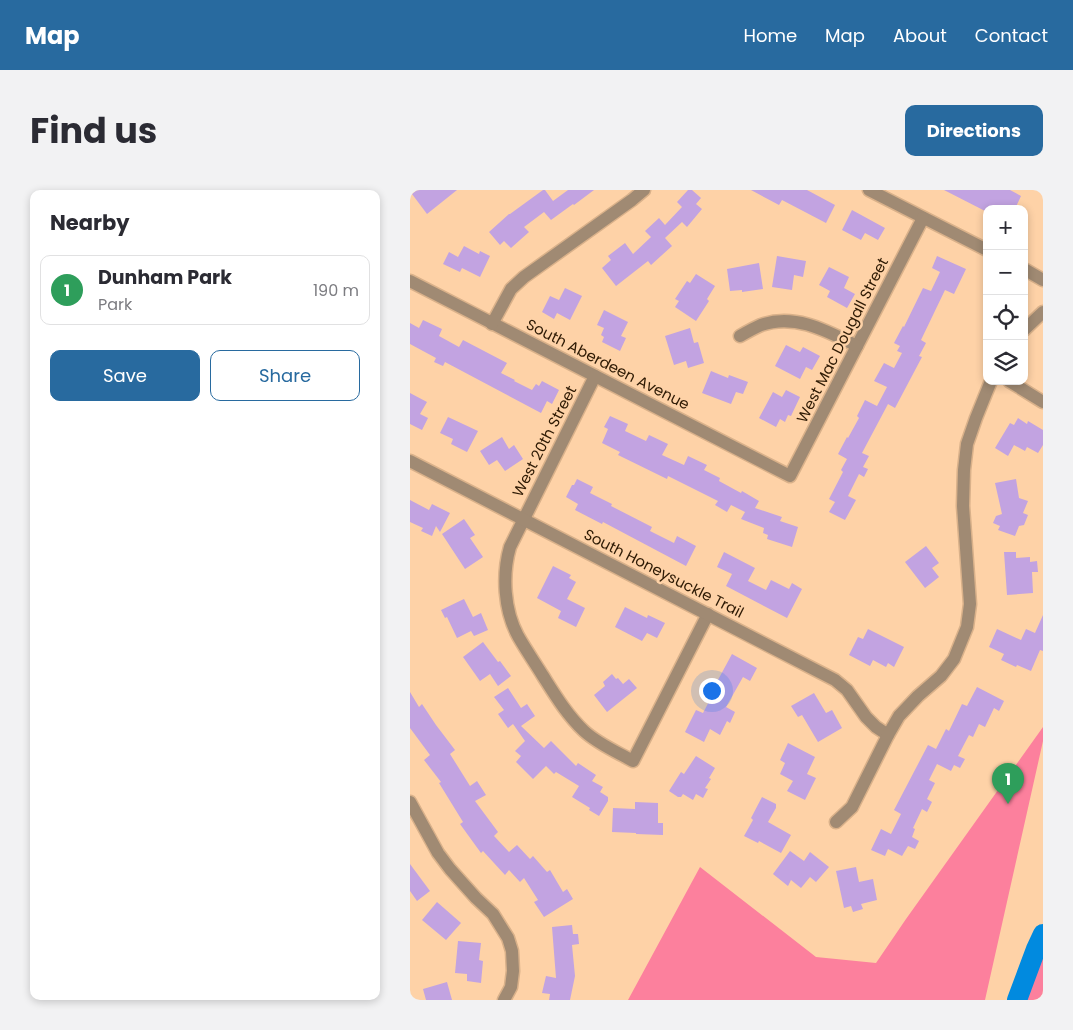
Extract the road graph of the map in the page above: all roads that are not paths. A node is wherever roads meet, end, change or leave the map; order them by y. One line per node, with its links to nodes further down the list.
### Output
1 (644, 190): 9 (street)
2 (869, 190): 3 (street)
3 (923, 218): 4 (street); 12 (street, West Mac Dougall Street)
4 (983, 248)
5 (1028, 271): 6 (street)
6 (1043, 280)
7 (410, 281): 9 (street, South Aberdeen Avenue)
8 (1043, 312): 10 (street)
9 (492, 324): 13 (street, South Aberdeen Avenue)
10 (1028, 326)
11 (740, 336): 12 (street)
12 (857, 346): 18 (street, West Mac Dougall Street)
13 (595, 376): 18 (street, South Aberdeen Avenue); 19 (street, West 20th Street)
14 (989, 385): 21 (street)
15 (1015, 385): 16 (street)
16 (1043, 402)
17 (410, 461): 19 (street, South Honeysuckle Trail)
18 (790, 476)
19 (523, 519): 20 (street, South Honeysuckle Trail); 20 (street, West 20th Street)
20 (708, 614): 21 (street, South Honeysuckle Trail)
21 (888, 735): 23 (street)
22 (410, 802): 24 (street)
23 (836, 822)
24 (504, 1000)

